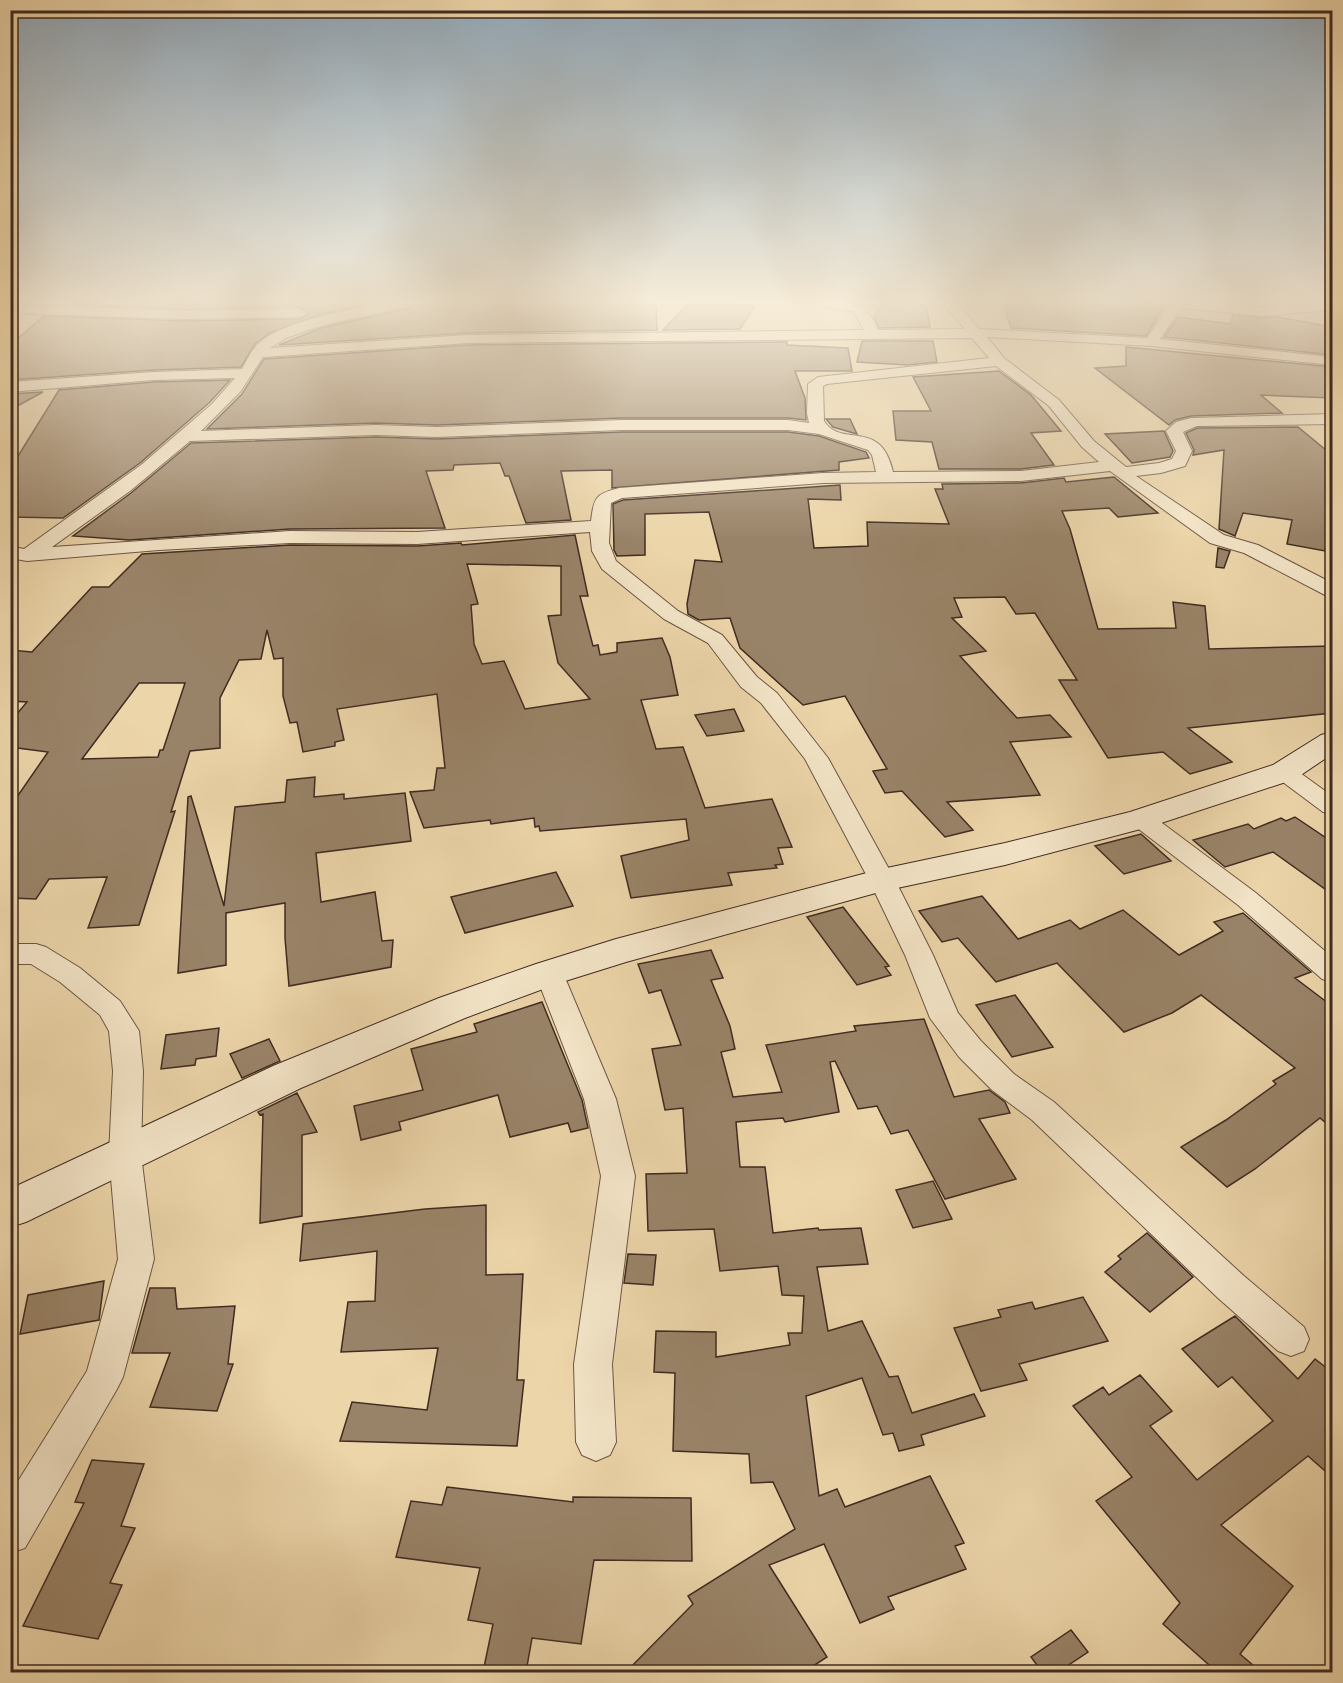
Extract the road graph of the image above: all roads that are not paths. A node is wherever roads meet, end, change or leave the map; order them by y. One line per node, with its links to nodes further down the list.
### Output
1 (81, 382): 5 (street)
2 (240, 382): 8 (street)
3 (820, 382): 7 (street)
4 (1029, 382): 9 (street)
5 (10, 387)
6 (1332, 420): 9 (street)
7 (822, 430): 8 (street); 10 (street)
8 (184, 436): 12 (street)
9 (1117, 469): 10 (street); 13 (street)
10 (886, 477): 11 (street)
11 (600, 526): 12 (street); 18 (street)
12 (16, 558)
13 (1332, 591)
14 (1332, 741): 15 (street)
15 (1284, 772): 16 (street); 17 (street)
16 (1332, 807)
17 (1141, 819): 18 (street); 20 (street)
18 (882, 880): 21 (street); 24 (street)
19 (10, 954): 22 (street)
20 (1332, 972)
21 (549, 973): 22 (street); 25 (street)
22 (125, 1155): 23 (street); 26 (street)
23 (10, 1209)
24 (1292, 1339)
25 (596, 1442)
26 (10, 1533)

